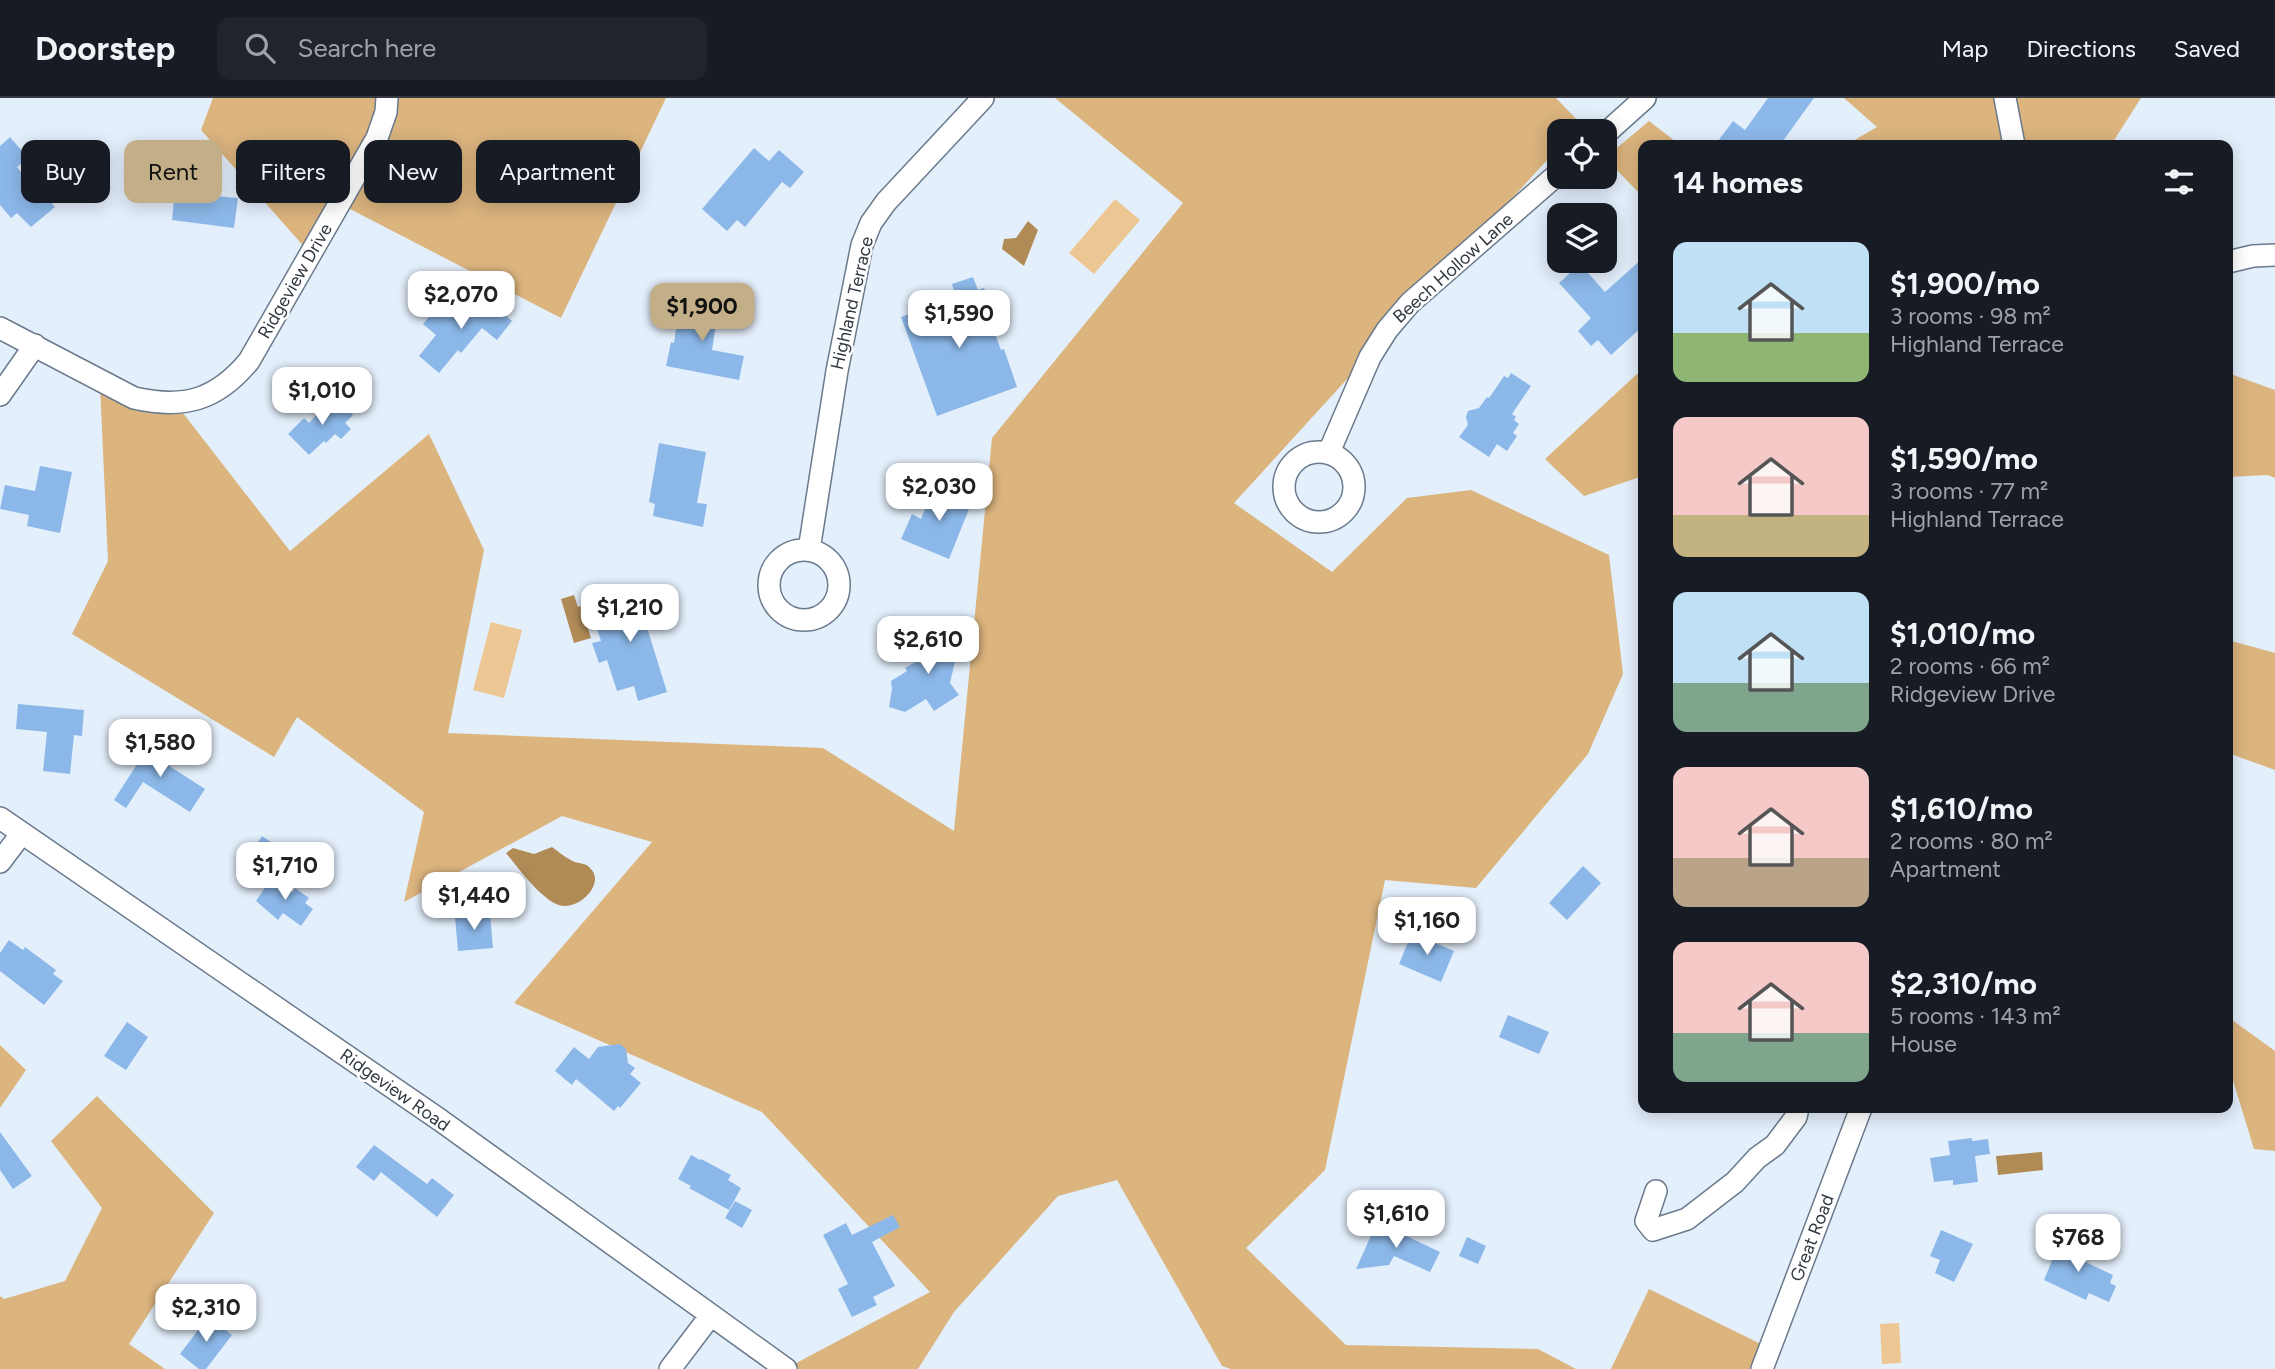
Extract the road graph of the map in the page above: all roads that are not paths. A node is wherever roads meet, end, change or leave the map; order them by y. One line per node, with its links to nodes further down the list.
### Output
1 (387, 98): 11 (street, Ridgeview Drive)
2 (983, 98): 14 (street, Highland Terrace)
3 (2005, 98): 6 (street)
4 (1631, 103): 5 (street)
5 (1617, 120)
6 (2013, 140)
7 (1547, 183): 13 (street, Beech Hollow Lane)
8 (2275, 255): 9 (street)
9 (2233, 261)
10 (0, 328): 11 (street, Ridgeview Drive)
11 (35, 345): 12 (street)
12 (0, 395)
13 (1329, 453)
14 (809, 550)
15 (0, 818): 16 (street, Ridgeview Road)
16 (22, 833): 17 (street); 21 (street, Ridgeview Road)
17 (0, 862)
18 (1797, 1113): 20 (street)
19 (1859, 1113): 24 (street, Great Road)
20 (1656, 1191)
21 (711, 1315): 22 (street); 23 (street, Ridgeview Road)
22 (670, 1369)
23 (786, 1369)
24 (1762, 1369)

